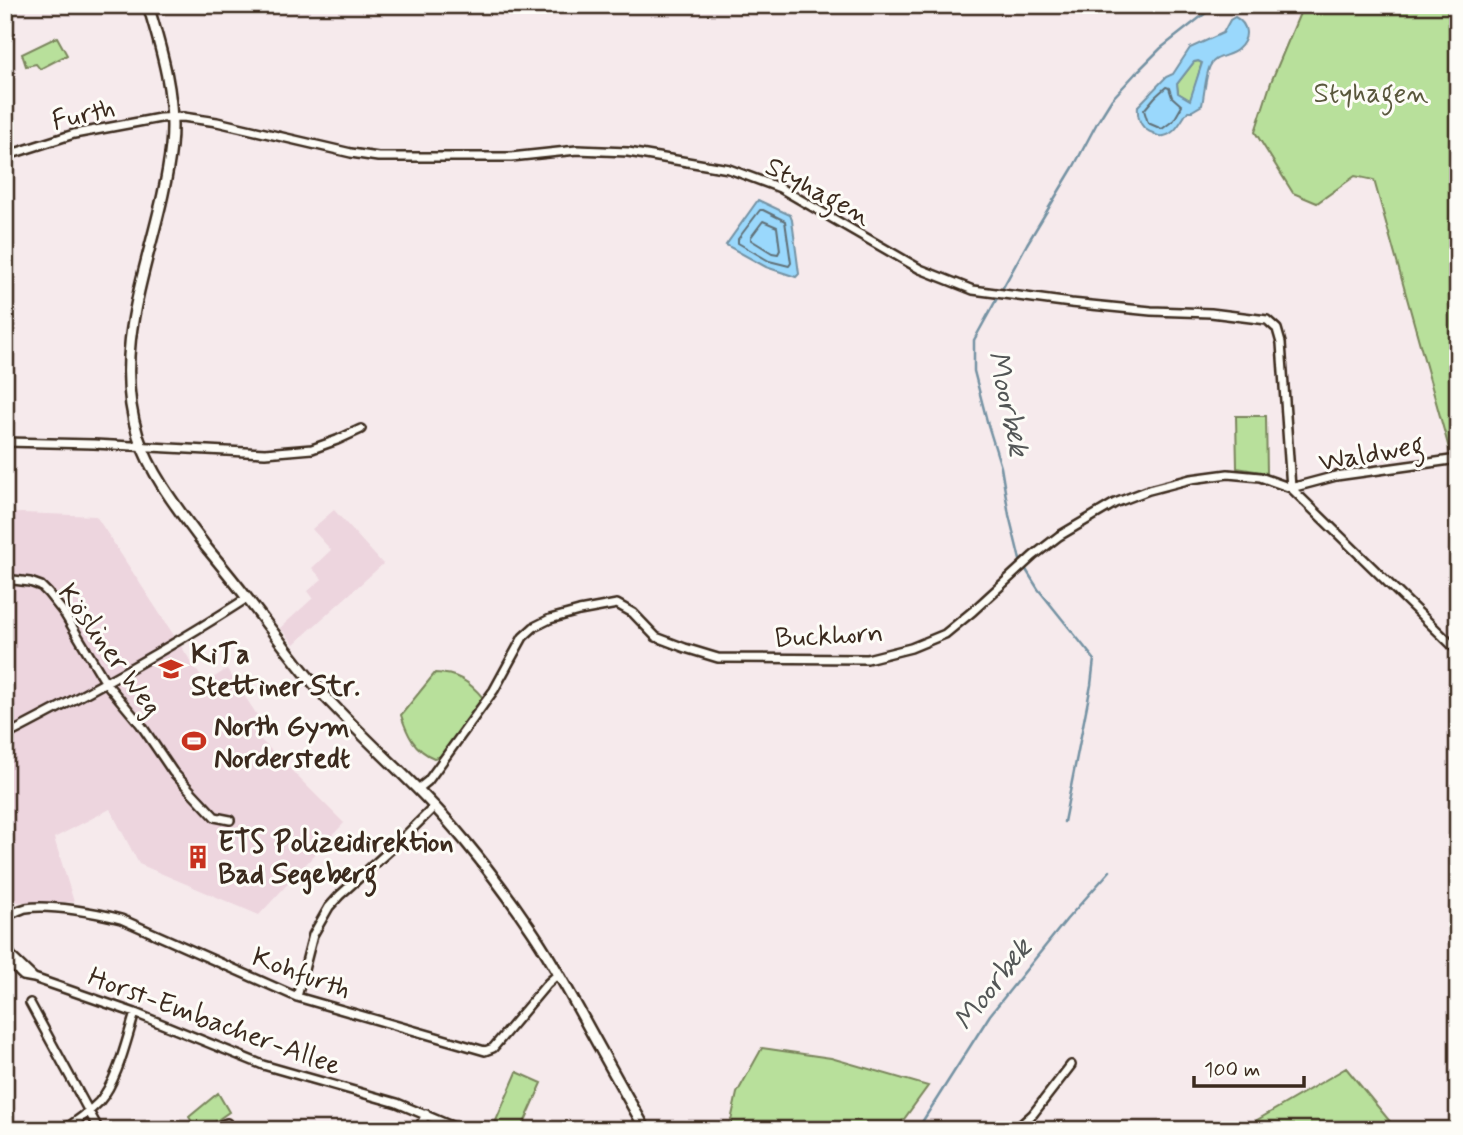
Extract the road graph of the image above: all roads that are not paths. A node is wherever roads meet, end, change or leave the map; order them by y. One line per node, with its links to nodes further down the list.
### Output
1 (148, 5): 2 (main road)
2 (172, 117): 3 (street, Furth); 6 (main road); 8 (street, Styhagen)
3 (5, 156)
4 (361, 429): 6 (street)
5 (5, 442): 6 (street)
6 (143, 447): 10 (main road)
7 (1458, 459): 8 (street, Waldweg)
8 (1291, 488): 11 (street); 14 (street, Buckhorn)
9 (5, 579): 12 (street, Kösliner Weg)
10 (247, 598): 12 (street); 14 (main road)
11 (1458, 651)
12 (106, 683): 13 (street); 16 (street, Kösliner Weg)
13 (5, 736)
14 (418, 789): 15 (main road)
15 (435, 806): 21 (main road); 23 (street)
16 (230, 820)
17 (5, 916): 18 (street, Kohfurth); 23 (street, Kohfurth)
18 (5, 928)
19 (5, 946): 22 (street, Horst-Embacher-Allee)
20 (5, 959): 22 (street, Horst-Embacher-Allee)
21 (558, 974): 23 (street, Kohfurth); 35 (main road)
22 (34, 978): 25 (street, Horst-Embacher-Allee)
23 (297, 997)
24 (30, 1003): 27 (street)
25 (135, 1013): 27 (street); 28 (street, Horst-Embacher-Allee)
26 (1071, 1065): 36 (street)
27 (89, 1111): 29 (street); 30 (street)
28 (426, 1114): 33 (street); 34 (street, Horst-Embacher-Allee)
29 (63, 1130)
30 (99, 1130)
31 (218, 1130): 32 (street)
32 (234, 1130)
33 (418, 1130)
34 (461, 1130)
35 (646, 1130)
36 (1015, 1130)

